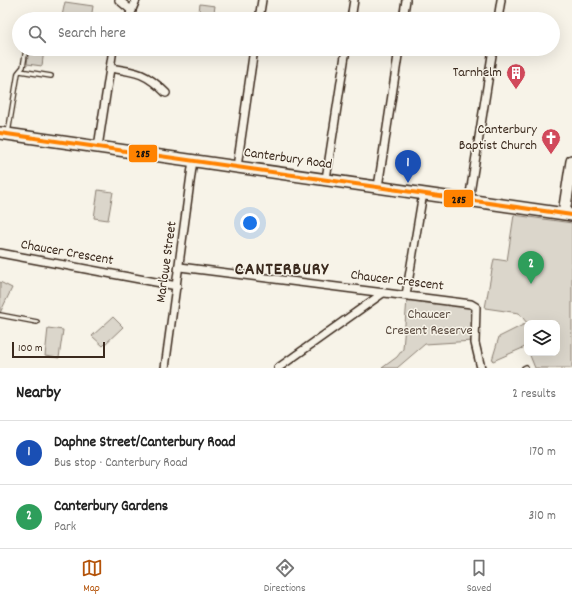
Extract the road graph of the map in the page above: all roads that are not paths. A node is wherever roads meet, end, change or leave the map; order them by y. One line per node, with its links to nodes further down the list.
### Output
1 (119, 0): 7 (street)
2 (136, 0): 7 (street)
3 (262, 0): 8 (street)
4 (354, 0): 9 (street)
5 (406, 0): 10 (street)
6 (501, 0): 11 (street)
7 (132, 10)
8 (260, 12)
9 (352, 12)
10 (404, 12)
11 (499, 12)
12 (25, 56): 19 (lane)
13 (112, 56): 18 (street)
14 (253, 56): 26 (street)
15 (345, 56): 28 (street)
16 (398, 56): 29 (street)
17 (492, 56): 31 (street)
18 (110, 68): 21 (street); 23 (street)
19 (20, 71): 20 (lane); 22 (lane)
20 (50, 76)
21 (166, 93)
22 (4, 134): 23 (main road, Canterbury Road)
23 (98, 147): 24 (main road, Canterbury Road)
24 (193, 160): 26 (main road, Canterbury Road); 34 (street, Marlowe Street)
25 (572, 161): 27 (main road)
26 (237, 166): 28 (main road, Canterbury Road)
27 (571, 173): 32 (main road)
28 (326, 179): 29 (main road, Canterbury Road)
29 (378, 187): 30 (main road, Canterbury Road)
30 (423, 193): 31 (main road, Canterbury Road); 37 (street)
31 (469, 200): 32 (main road, Canterbury Road)
32 (568, 214)
33 (0, 253): 35 (street, Chaucer Crescent)
34 (180, 267): 35 (street, Marlowe Street); 36 (street, Chaucer Crescent)
35 (177, 286): 40 (street, Marlowe Street)
36 (383, 293): 37 (street, Chaucer Crescent); 41 (street)
37 (406, 295): 42 (street, Chaucer Crescent)
38 (0, 315): 39 (lane)
39 (36, 322)
40 (165, 368)
41 (278, 368)
42 (481, 368)

